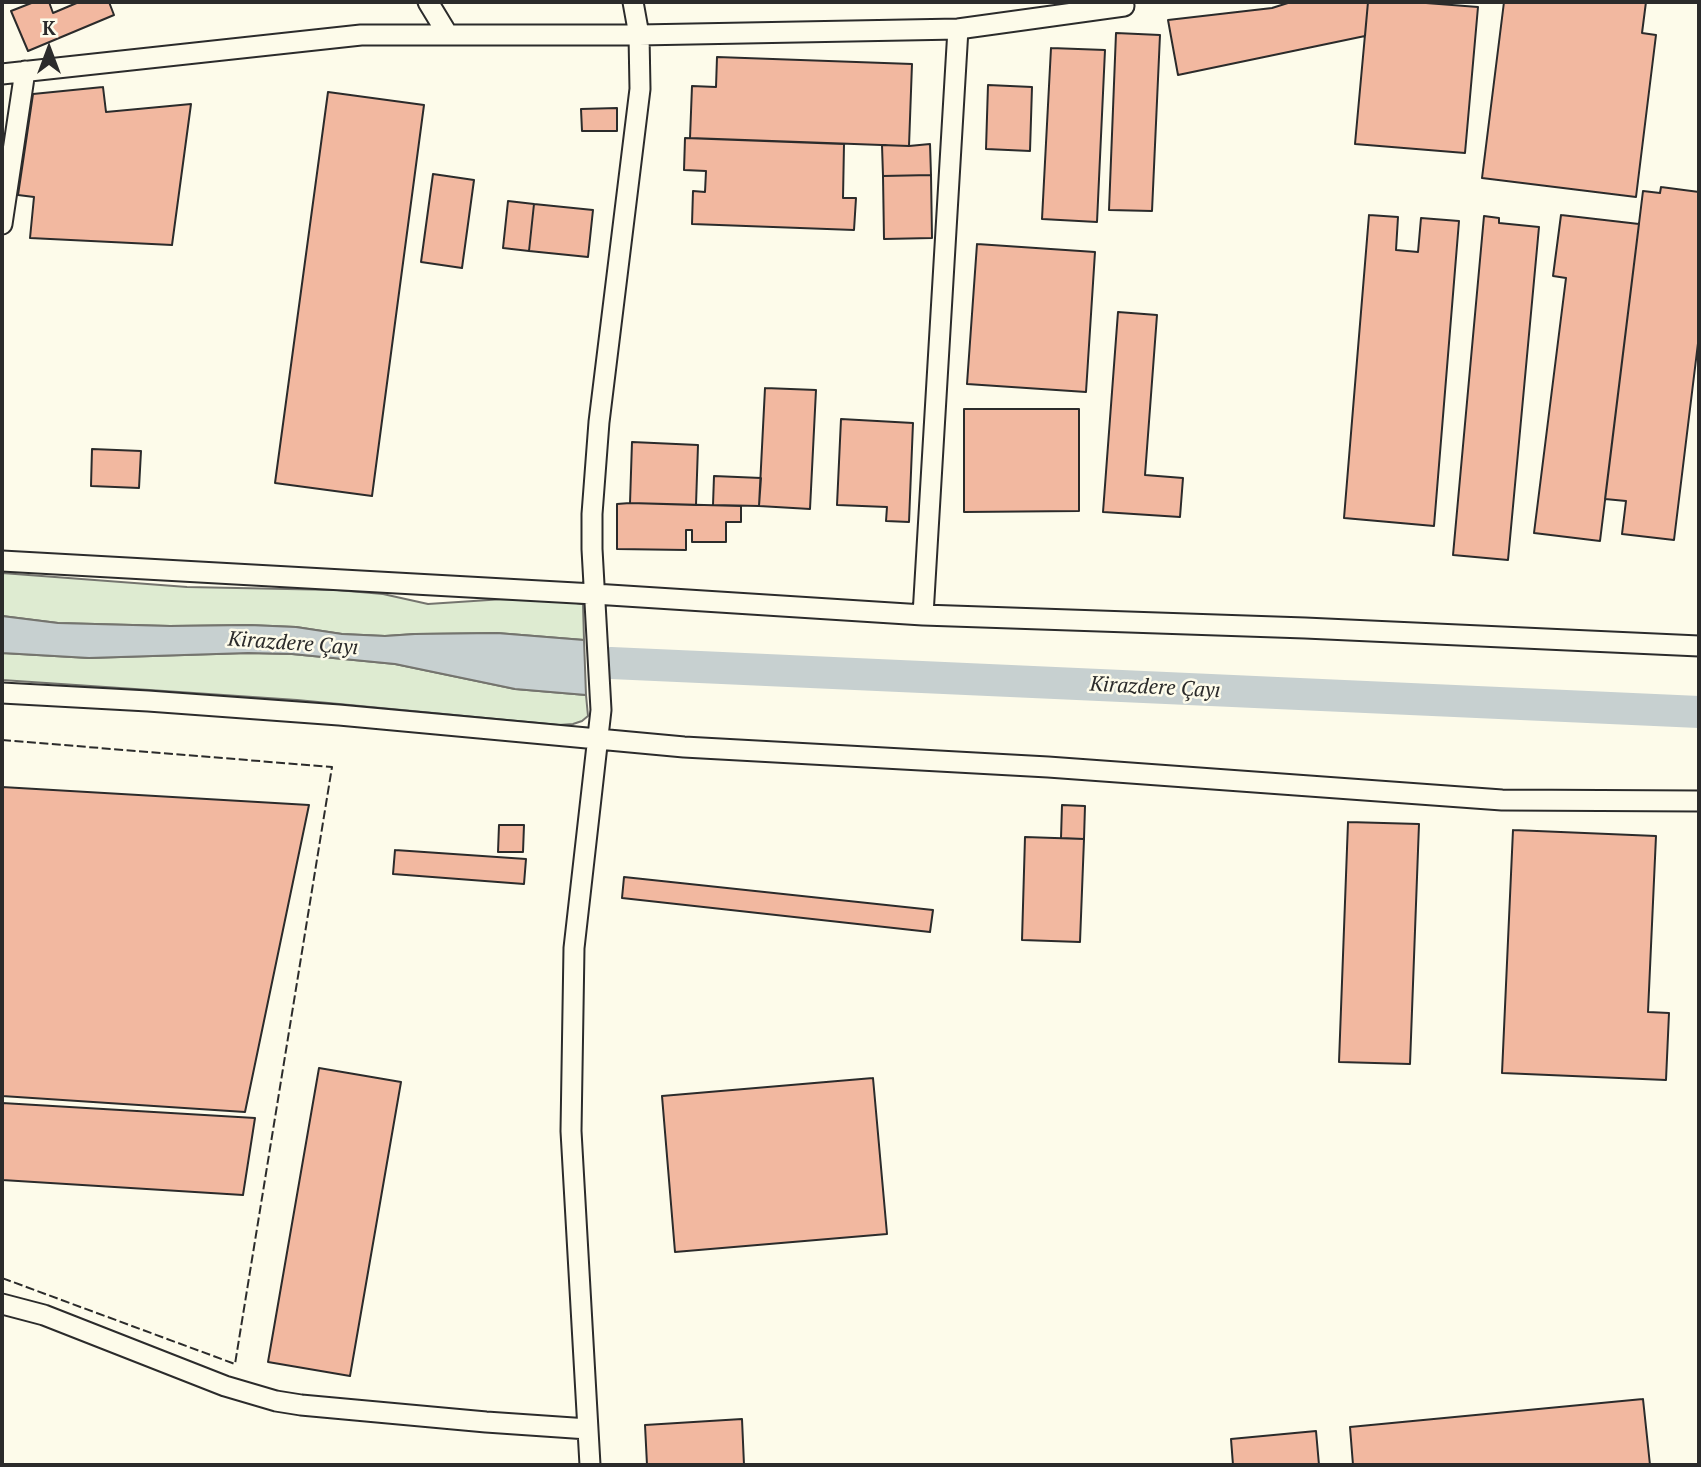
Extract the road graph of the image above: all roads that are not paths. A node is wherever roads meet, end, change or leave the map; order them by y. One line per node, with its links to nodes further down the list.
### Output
1 (428, 2): 5 (street)
2 (633, 2): 6 (street)
3 (1124, 6): 4 (street)
4 (958, 29): 6 (street); 11 (street)
5 (448, 35): 6 (street); 7 (street)
6 (639, 35): 10 (street)
7 (9, 69): 8 (street)
8 (2, 224)
9 (2, 561): 10 (street)
10 (594, 594): 11 (street); 14 (street)
11 (923, 615): 12 (street)
12 (1699, 646)
13 (2, 693): 14 (street)
14 (599, 740): 15 (street); 17 (street)
15 (1699, 801)
16 (2, 1304): 17 (street)
17 (588, 1429): 18 (street)
18 (590, 1465)

